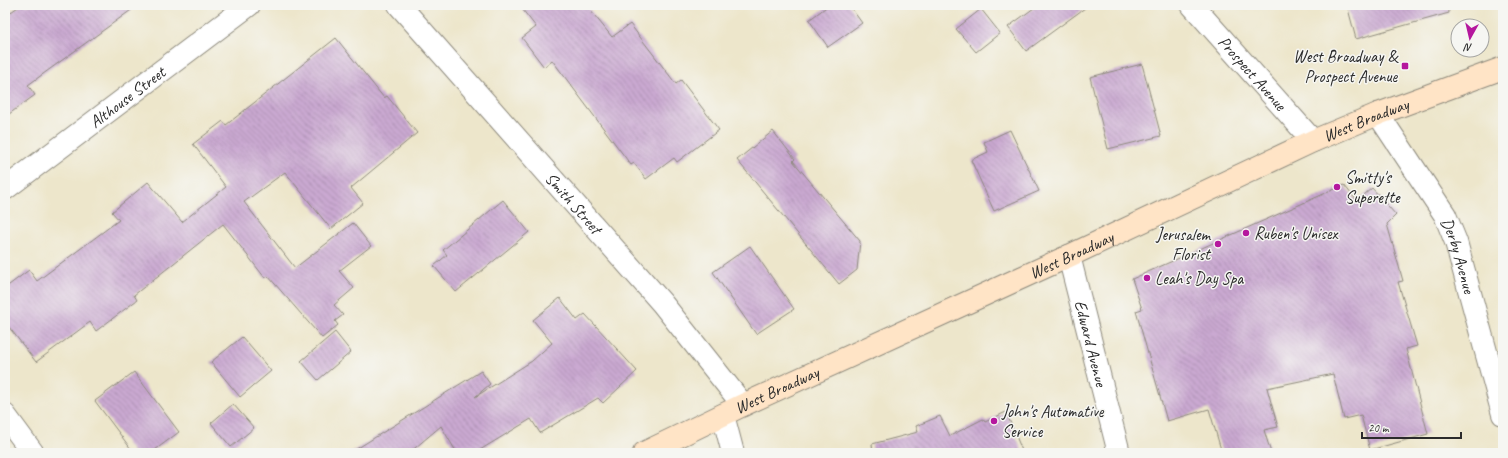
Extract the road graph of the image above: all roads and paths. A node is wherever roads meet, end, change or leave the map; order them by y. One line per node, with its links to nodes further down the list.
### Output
1 (249, 5): 7 (street, Althouse Street)
2 (399, 5): 9 (street, Smith Street)
3 (1192, 5): 6 (street, Prospect Avenue)
4 (1503, 68): 5 (main road, West Broadway)
5 (1378, 114): 6 (main road, West Broadway); 10 (street, Derby Avenue)
6 (1313, 141): 8 (main road, West Broadway)
7 (5, 189)
8 (1069, 256): 9 (main road, West Broadway); 16 (street, Edward Avenue)
9 (743, 405): 12 (main road, West Broadway)
10 (1503, 414)
11 (5, 415): 13 (street)
12 (723, 415): 14 (main road, West Broadway); 15 (street)
13 (33, 453)
14 (644, 453)
15 (733, 453)
16 (1119, 453)

